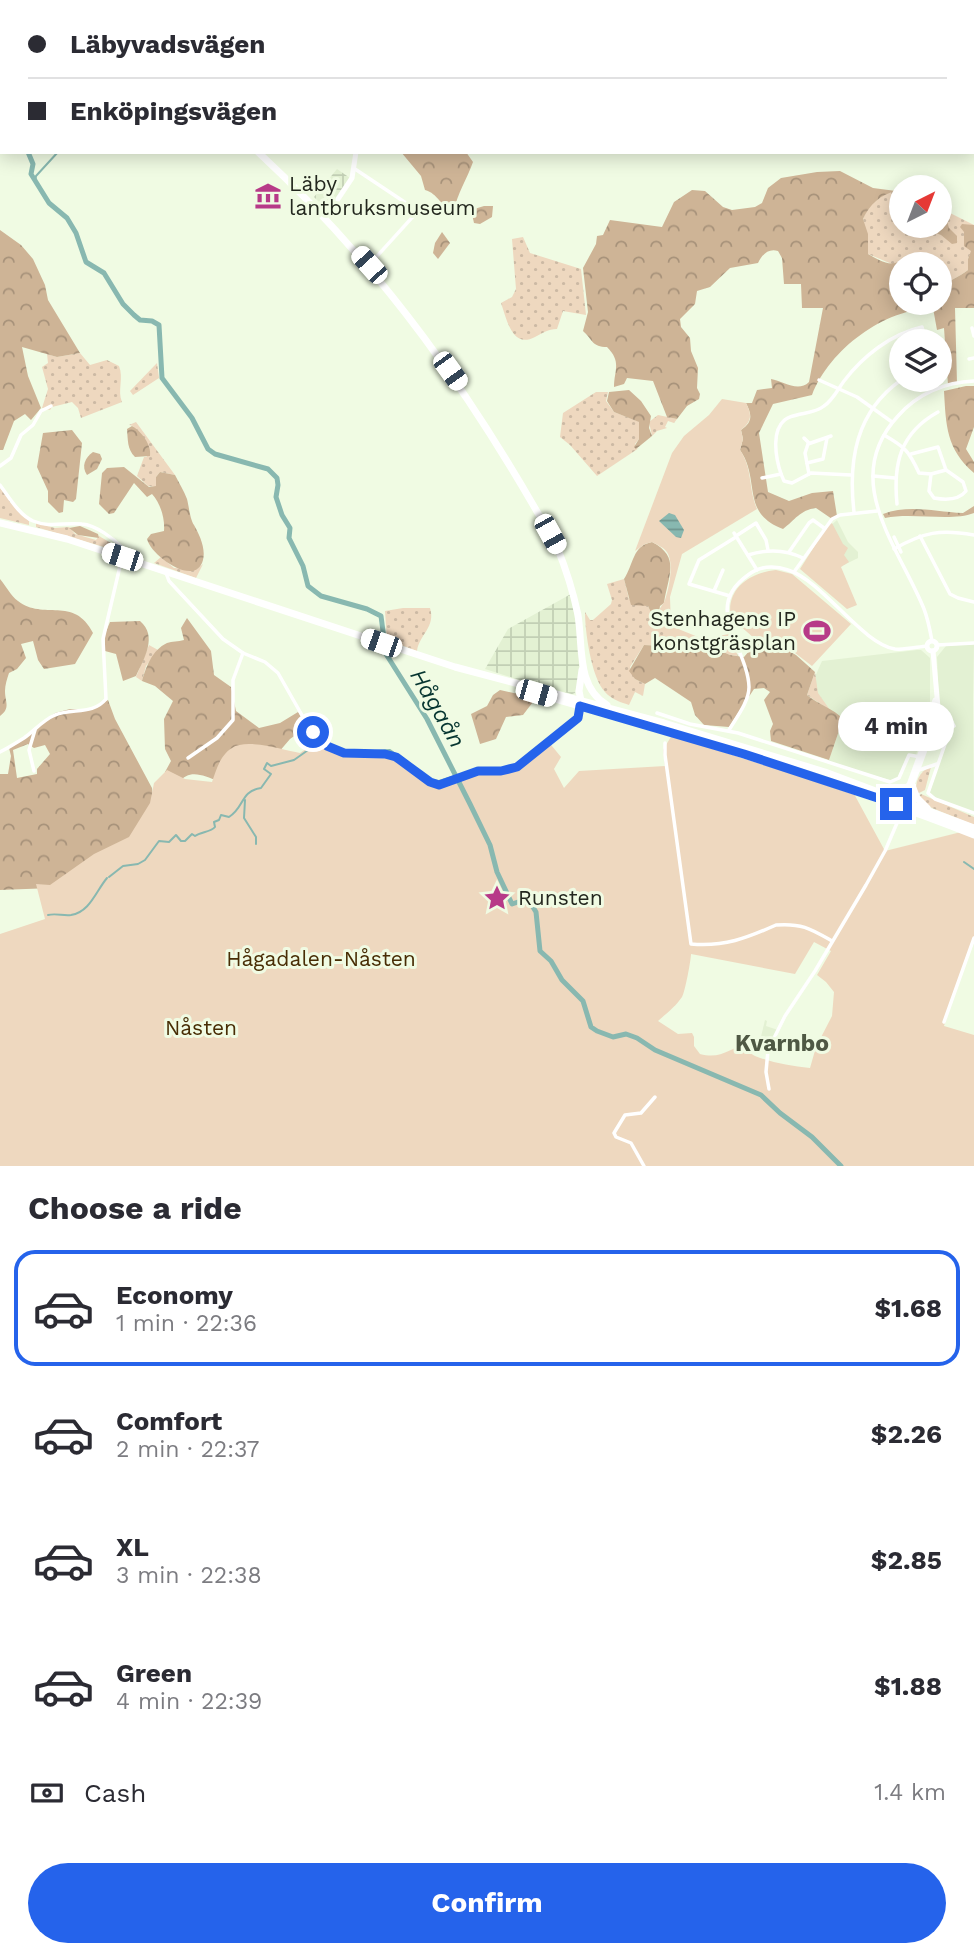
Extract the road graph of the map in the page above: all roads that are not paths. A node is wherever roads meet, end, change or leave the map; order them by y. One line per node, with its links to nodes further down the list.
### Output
1 (260, 154): 4 (main road)
2 (356, 154): 3 (street)
3 (355, 169): 4 (street); 5 (street)
4 (326, 217): 5 (main road)
5 (369, 265): 67 (main road)
6 (972, 328): 7 (street)
7 (974, 336)
8 (889, 342): 11 (street)
9 (819, 380): 11 (street)
10 (974, 382): 16 (street)
11 (839, 388): 14 (street); 27 (street)
12 (889, 391): 14 (street)
13 (51, 406): 25 (street)
14 (872, 407): 16 (street); 30 (street)
15 (938, 412): 20 (street)
16 (892, 422): 17 (street)
17 (884, 435): 20 (street); 31 (street)
18 (804, 438): 19 (street)
19 (809, 443): 22 (street); 23 (street)
20 (903, 446): 21 (street); 33 (street)
21 (911, 454): 26 (street); 29 (street)
22 (822, 459): 23 (street); 24 (street)
23 (807, 463): 28 (street)
24 (827, 463)
25 (0, 466)
26 (946, 470): 29 (street); 29 (street)
27 (781, 474): 28 (street); 32 (street)
28 (809, 474): 30 (street)
29 (931, 474)
30 (851, 475): 37 (street)
31 (873, 476): 33 (street); 36 (street)
32 (762, 478)
33 (894, 478): 35 (street)
34 (0, 485): 39 (street)
35 (897, 504)
36 (877, 511): 37 (street); 47 (street)
37 (854, 512): 40 (street)
38 (0, 523): 39 (main road)
39 (32, 525): 52 (main road); 52 (street)
40 (824, 528): 50 (street); 54 (street)
41 (735, 535): 46 (street); 49 (street); 60 (street)
42 (974, 535): 43 (street)
43 (920, 536): 47 (street); 63 (street)
44 (742, 537): 46 (street)
45 (894, 537): 47 (street)
46 (742, 545): 53 (street)
47 (896, 547): 51 (street); 65 (street)
48 (130, 550): 52 (street)
49 (768, 550): 50 (street); 53 (street)
50 (789, 552): 54 (street)
51 (901, 552)
52 (123, 553): 57 (main road); 76 (street)
53 (748, 555): 56 (street)
54 (803, 558): 58 (street)
55 (723, 570): 61 (street)
56 (757, 570): 58 (street); 62 (street)
57 (166, 572): 66 (street); 68 (main road)
58 (794, 572): 65 (street)
59 (697, 583): 60 (street)
60 (701, 587): 61 (street)
61 (714, 591): 62 (street)
62 (730, 596): 77 (street)
63 (974, 602)
64 (974, 643): 65 (street)
65 (932, 646): 75 (street)
66 (243, 653): 72 (street); 81 (street)
67 (583, 664): 69 (main road); 70 (main road)
68 (476, 674): 71 (main road); 72 (main road)
69 (586, 677): 72 (main road); 73 (main road)
70 (579, 691): 71 (main road); 72 (main road)
71 (570, 697): 72 (main road)
72 (580, 703): 73 (main road); 87 (main road)
73 (623, 712): 86 (main road)
74 (657, 713): 77 (street)
75 (935, 718): 80 (street); 82 (street)
76 (36, 728): 79 (street); 84 (street)
77 (729, 730): 80 (street)
78 (665, 743): 95 (street)
79 (0, 752)
80 (921, 757): 83 (street); 85 (street)
81 (188, 758)
82 (937, 764): 83 (street); 90 (street)
83 (919, 770): 85 (street)
84 (34, 771)
85 (911, 787): 86 (main road); 87 (street); 89 (main road)
86 (880, 792): 87 (main road)
87 (904, 804): 88 (main road); 89 (main road); 91 (street)
88 (915, 812): 91 (street); 93 (main road)
89 (933, 812): 92 (main road)
90 (974, 813)
91 (895, 828): 95 (street)
92 (974, 828)
93 (974, 835)
94 (974, 939): 96 (street)
95 (832, 941): 97 (street)
96 (944, 1022)
97 (769, 1089)
98 (655, 1097): 99 (street)
99 (645, 1166)

